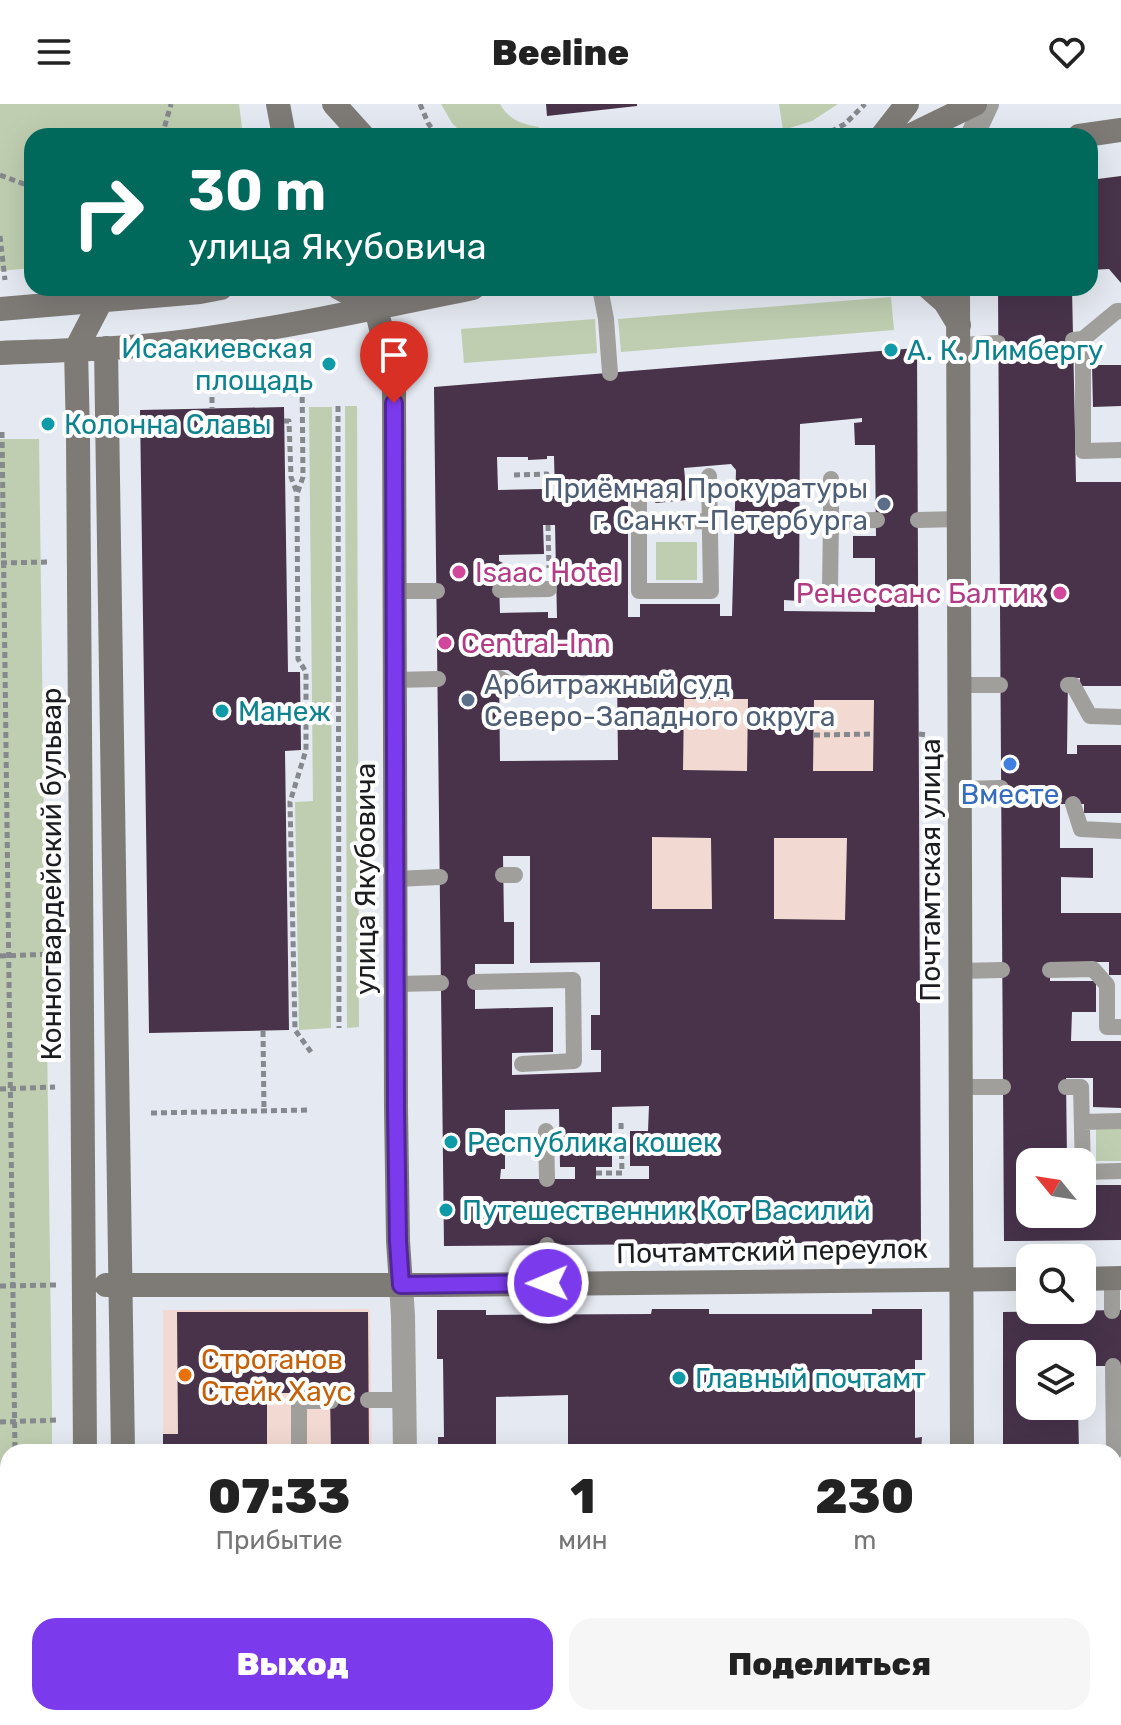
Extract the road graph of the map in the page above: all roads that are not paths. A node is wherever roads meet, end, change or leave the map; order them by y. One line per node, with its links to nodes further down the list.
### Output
1 (278, 104): 6 (main road)
2 (332, 104): 7 (main road); 8 (main road)
3 (907, 104): 9 (main road)
4 (987, 104): 11 (street)
5 (960, 114): 10 (main road)
6 (282, 128)
7 (336, 128)
8 (355, 128)
9 (888, 128)
10 (928, 128)
11 (976, 128)
12 (1121, 130): 13 (main road)
13 (1098, 133)
14 (154, 296): 19 (main road)
15 (602, 296): 27 (lane)
16 (938, 296): 22 (main road)
17 (958, 296): 22 (main road, Почтамтская улица)
18 (374, 298): 24 (main road); 41 (main road, улица Якубовича)
19 (109, 300): 20 (main road); 25 (main road, Конногвардейский бульвар)
20 (0, 309)
21 (1121, 311): 28 (lane)
22 (959, 335): 23 (lane); 32 (main road, Почтамтская улица)
23 (998, 343)
24 (106, 348): 25 (main road); 81 (main road)
25 (76, 349): 26 (main road); 80 (main road, Конногвардейский бульвар)
26 (0, 353)
27 (610, 373)
28 (1121, 450)
29 (709, 476): 35 (lane)
30 (831, 479): 36 (lane)
31 (639, 498): 37 (lane)
32 (959, 519): 34 (lane); 46 (main road, Почтамтская улица)
33 (877, 520): 36 (lane)
34 (918, 520)
35 (710, 521): 37 (lane); 37 (lane)
36 (831, 521): 39 (lane)
37 (639, 523)
38 (549, 589): 40 (lane)
39 (830, 589)
40 (500, 590)
41 (395, 591): 42 (lane); 45 (main road, улица Якубовича)
42 (437, 591)
43 (499, 678): 49 (lane)
44 (438, 679): 45 (lane)
45 (394, 680): 56 (main road, улица Якубовича)
46 (960, 685): 47 (lane); 52 (main road, Почтамтская улица)
47 (1000, 685)
48 (1068, 685): 50 (lane)
49 (517, 688)
50 (1121, 717)
51 (1001, 788): 52 (lane)
52 (960, 789): 59 (main road, Почтамтская улица)
53 (1073, 804): 54 (lane)
54 (1121, 831)
55 (440, 877): 56 (lane)
56 (395, 879): 62 (main road, улица Якубовича)
57 (1002, 970): 59 (lane)
58 (1050, 970): 63 (lane)
59 (960, 971): 66 (main road, Почтамтская улица)
60 (475, 982): 65 (lane)
61 (441, 983): 62 (lane)
62 (396, 984): 82 (main road, улица Якубовича)
63 (1114, 985): 64 (lane)
64 (1121, 1027)
65 (522, 1064)
66 (961, 1087): 67 (lane); 76 (main road, Почтамтская улица)
67 (1003, 1087)
68 (1066, 1087): 70 (lane)
69 (1121, 1121): 70 (lane)
70 (1082, 1122): 72 (lane)
71 (546, 1131): 73 (lane)
72 (1121, 1171)
73 (547, 1179)
74 (547, 1245): 79 (lane)
75 (1116, 1278): 78 (main road); 83 (lane)
76 (961, 1279): 77 (main road, Почтамтский переулок); 79 (main road, Почтамтский переулок); 92 (main road, Почтамтская улица)
77 (1016, 1279)
78 (1096, 1279)
79 (548, 1283): 82 (main road, Почтамтский переулок)
80 (83, 1285): 81 (main road, Почтамтский переулок); 88 (main road, Конногвардейский бульвар)
81 (120, 1285): 82 (main road, Почтамтский переулок); 89 (main road)
82 (401, 1285): 86 (street, улица Якубовича)
83 (1112, 1311)
84 (1113, 1366): 93 (lane)
85 (368, 1400): 86 (lane)
86 (404, 1400): 91 (street, улица Якубовича)
87 (331, 1401): 90 (lane)
88 (85, 1444)
89 (123, 1444)
90 (299, 1444)
91 (405, 1444)
92 (962, 1444)
93 (1114, 1444)

